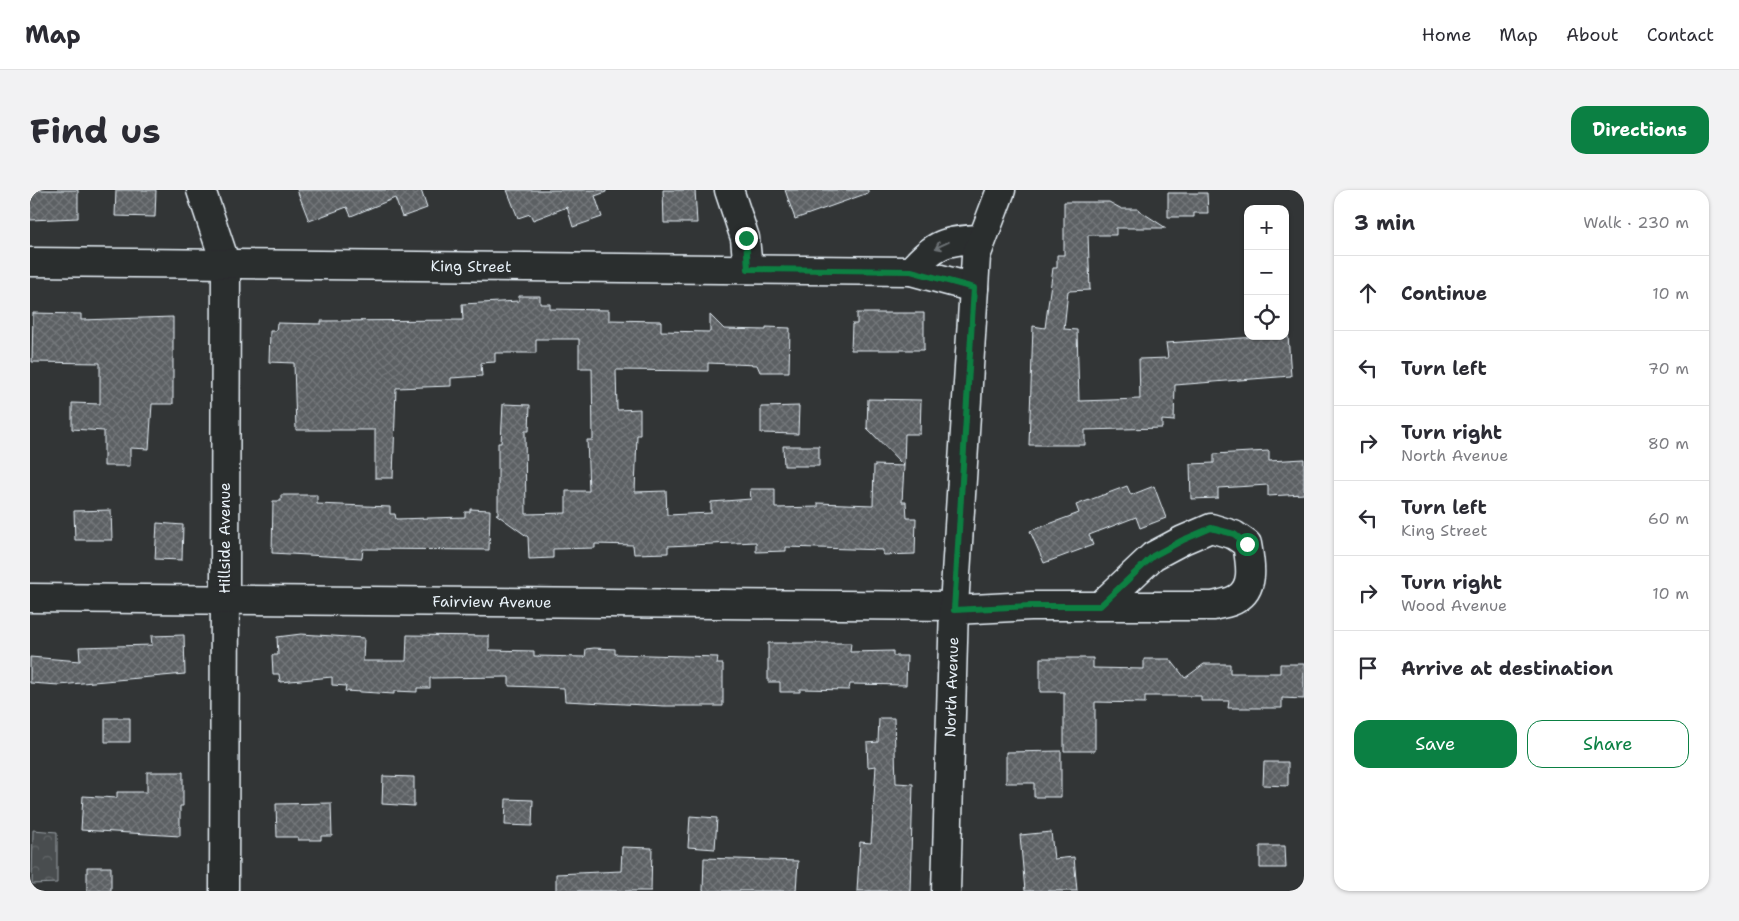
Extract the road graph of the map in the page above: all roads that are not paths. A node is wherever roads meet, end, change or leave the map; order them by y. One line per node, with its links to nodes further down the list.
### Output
1 (201, 190): 6 (street, Hillside Avenue)
2 (729, 190): 7 (street)
3 (1001, 190): 4 (street, North Avenue)
4 (982, 239): 8 (street, one-way to 8); 9 (street, North Avenue)
5 (30, 262): 6 (street, King Street)
6 (226, 266): 7 (street, King Street); 11 (street, Hillside Avenue)
7 (748, 269): 8 (street, King Street)
8 (911, 271): 9 (street, King Street)
9 (974, 288): 13 (street, North Avenue)
10 (30, 598): 11 (street, Fairview Avenue)
11 (225, 599): 13 (street, Fairview Avenue); 14 (street, Hillside Avenue)
12 (1100, 606): 12 (street, Fairview Avenue); 13 (street, Fairview Avenue)
13 (954, 608): 15 (street, North Avenue)
14 (224, 891)
15 (946, 891)

